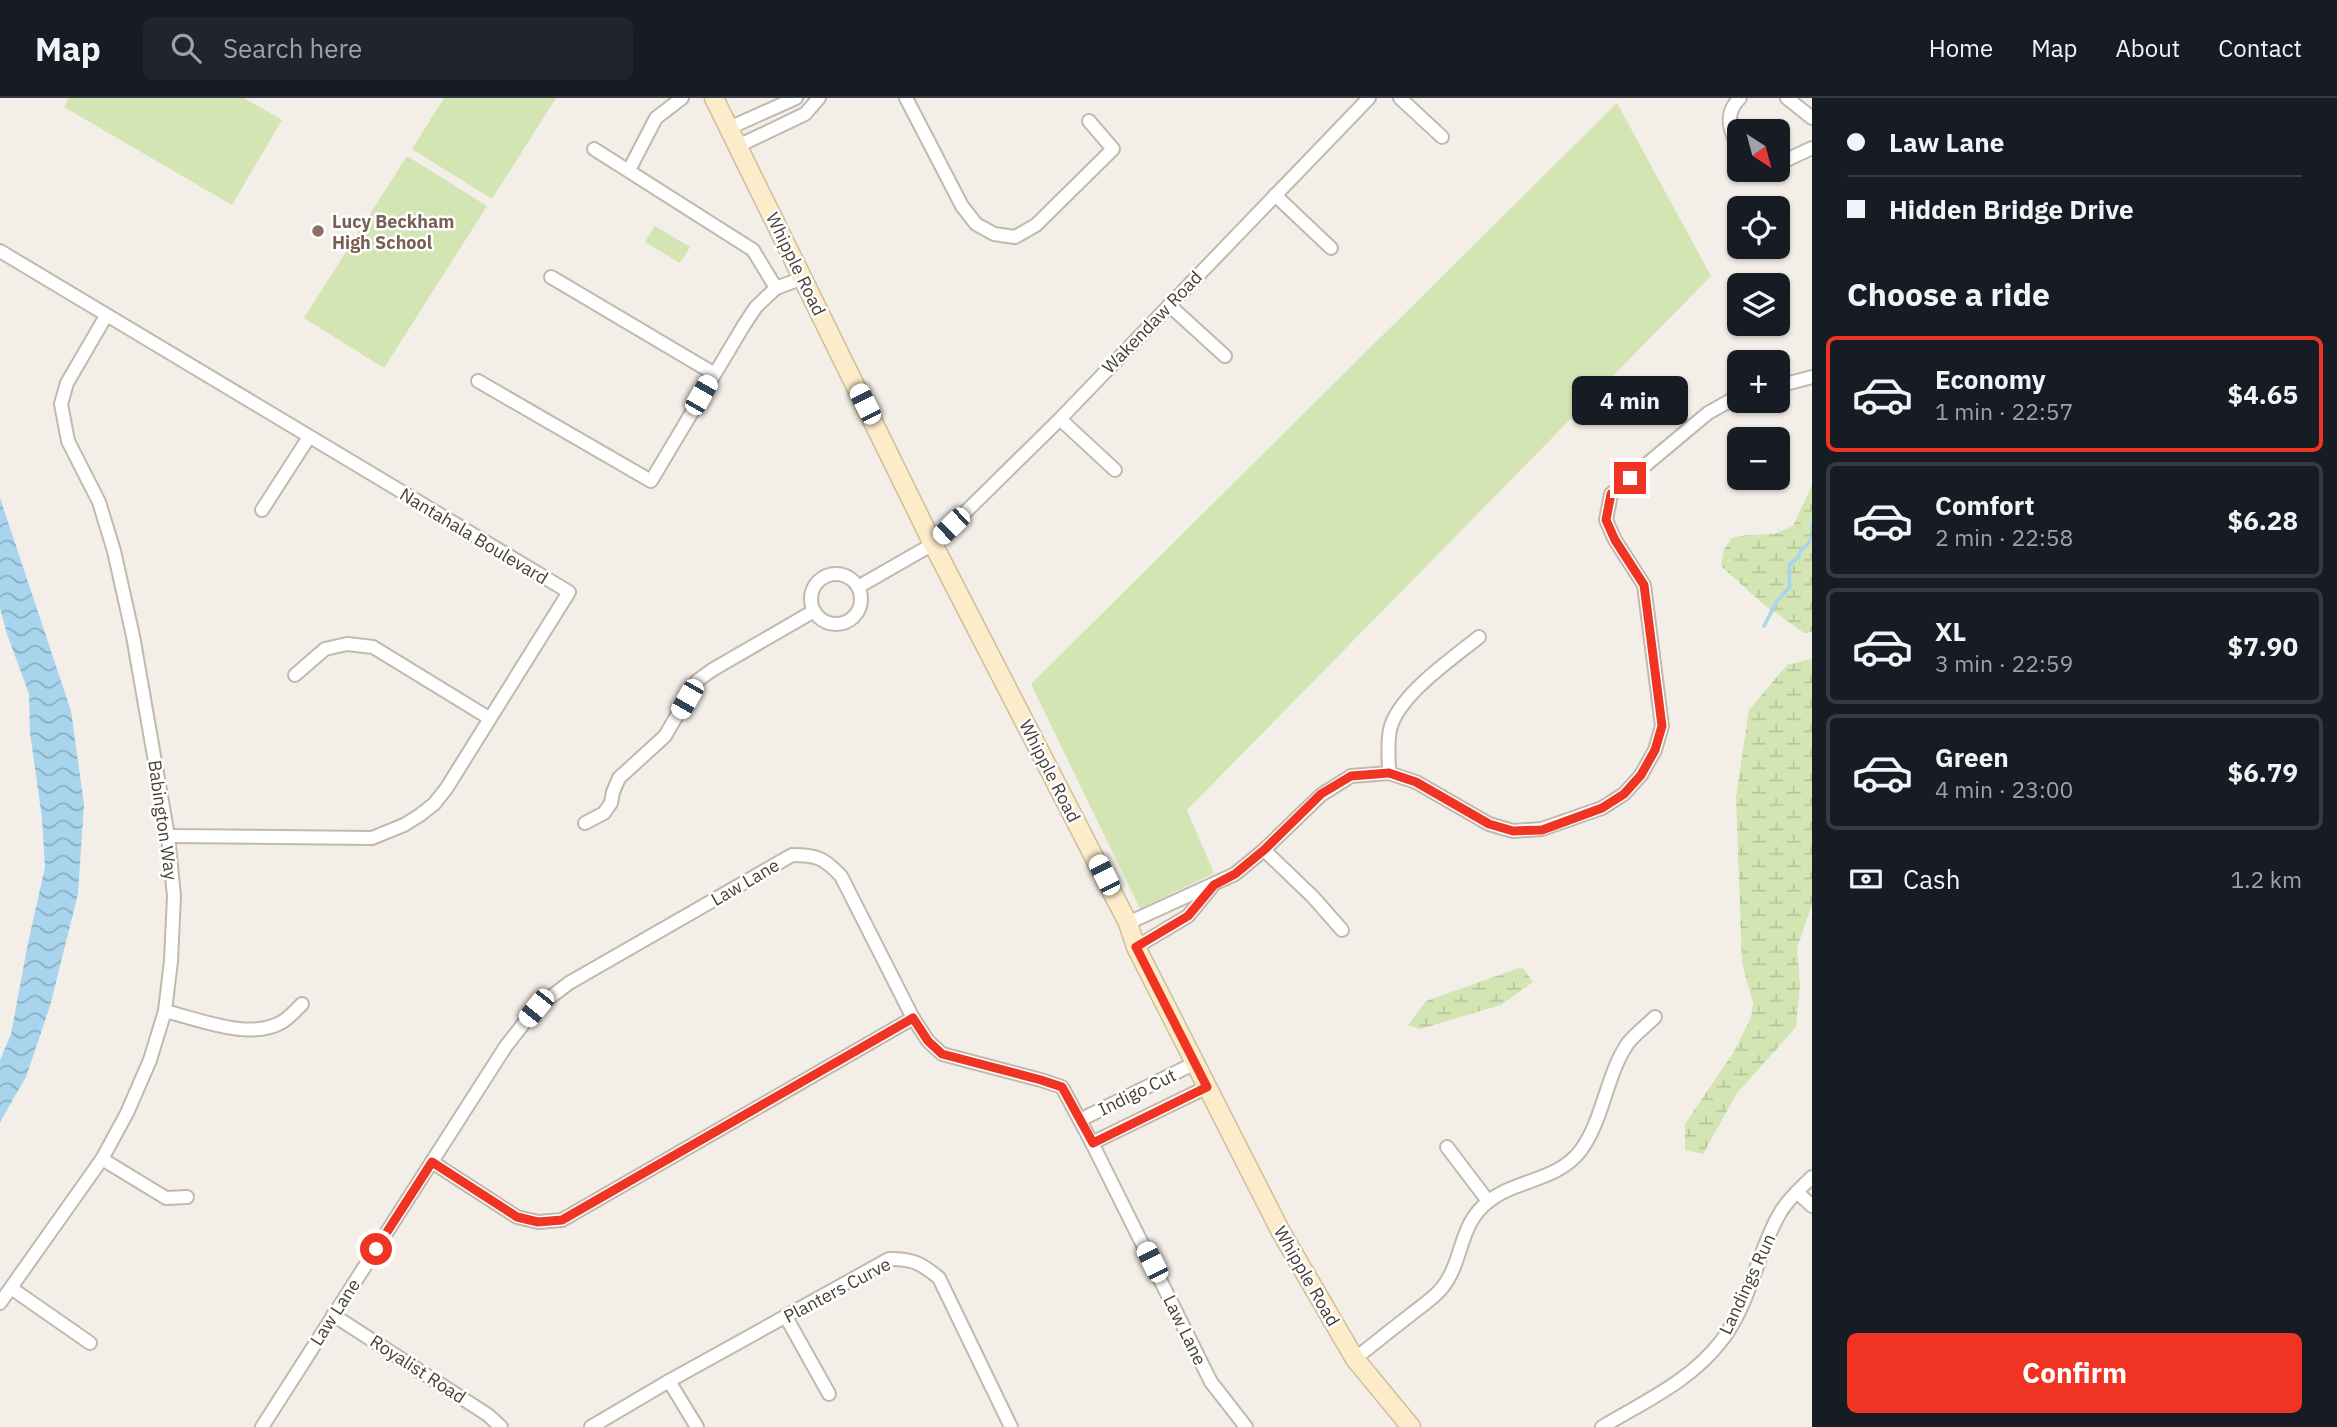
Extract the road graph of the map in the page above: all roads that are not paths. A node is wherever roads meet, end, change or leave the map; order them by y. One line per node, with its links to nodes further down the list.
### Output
1 (682, 98): 19 (street)
2 (715, 98): 13 (main road, Whipple Road)
3 (796, 98): 13 (street)
4 (819, 98): 15 (street)
5 (906, 98): 12 (street)
6 (1369, 98): 20 (street, Wakendaw Road)
7 (1400, 98): 14 (street)
8 (1740, 98): 11 (street)
9 (1787, 98): 10 (street)
10 (1812, 118)
11 (1729, 119)
12 (1089, 121)
13 (729, 128): 15 (main road, Whipple Road)
14 (1442, 137)
15 (738, 146): 24 (main road, Whipple Road)
16 (1812, 148): 18 (street)
17 (594, 149): 19 (street)
18 (1790, 158)
19 (629, 170): 25 (street)
20 (1275, 195): 21 (street); 26 (street, Wakendaw Road)
21 (1331, 248)
22 (0, 251): 27 (street, Nantahala Boulevard)
23 (551, 276): 29 (street)
24 (803, 278): 25 (street); 38 (main road, Whipple Road)
25 (776, 288): 29 (street)
26 (1169, 304): 28 (street); 34 (street, Wakendaw Road)
27 (106, 316): 35 (street, Nantahala Boulevard); 46 (street, Babington Way)
28 (1225, 356)
29 (713, 373): 31 (street)
30 (1812, 377): 32 (street)
31 (478, 381)
32 (1790, 383)
33 (1727, 402): 44 (street)
34 (1060, 419): 36 (street); 38 (street, Wakendaw Road)
35 (309, 438): 37 (street); 43 (street, Nantahala Boulevard)
36 (1115, 470)
37 (262, 510)
38 (933, 544): 39 (street, Wakendaw Road); 49 (main road, Whipple Road)
39 (858, 587): 40 (street); 40 (street)
40 (814, 611): 45 (street)
41 (1479, 637): 44 (street)
42 (296, 675): 43 (street)
43 (489, 718): 46 (street, Nantahala Boulevard)
44 (1389, 773): 47 (street)
45 (585, 823)
46 (168, 836): 53 (street, Babington Way)
47 (1264, 850): 48 (street); 50 (street)
48 (1214, 885): 49 (street); 51 (street)
49 (1128, 923): 51 (main road, Whipple Road)
50 (1342, 930)
51 (1136, 947): 56 (main road, Whipple Road)
52 (302, 1004): 53 (street)
53 (165, 1011): 61 (street, Babington Way)
54 (1655, 1017): 66 (street)
55 (913, 1018): 58 (street, Law Lane); 62 (street); 62 (street, Law Lane)
56 (1195, 1063): 57 (main road, Whipple Road); 58 (street, Indigo Cut)
57 (1207, 1087): 59 (street, Indigo Cut); 73 (main road, Whipple Road)
58 (1080, 1120): 59 (street, Law Lane)
59 (1093, 1143): 81 (street, Law Lane)
60 (1447, 1147): 66 (street)
61 (102, 1159): 65 (street); 68 (street, Babington Way)
62 (432, 1162): 70 (street, Law Lane)
63 (1812, 1177): 64 (street, Landings Run)
64 (1797, 1192): 67 (street); 83 (street, Landings Run)
65 (187, 1197)
66 (1488, 1201): 73 (street)
67 (1812, 1206)
68 (10, 1289): 69 (street, Babington Way); 72 (street)
69 (0, 1303)
70 (333, 1315): 76 (street, Law Lane); 77 (street, Royalist Road)
71 (786, 1317): 74 (street, Planters Curve); 75 (street); 80 (street, Planters Curve)
72 (90, 1343)
73 (1355, 1359): 82 (main road, Whipple Road)
74 (669, 1381): 78 (street, Planters Curve); 79 (street)
75 (829, 1394)
76 (262, 1427)
77 (501, 1427)
78 (591, 1427)
79 (698, 1427)
80 (1011, 1427)
81 (1246, 1427)
82 (1411, 1427)
83 (1602, 1427)

